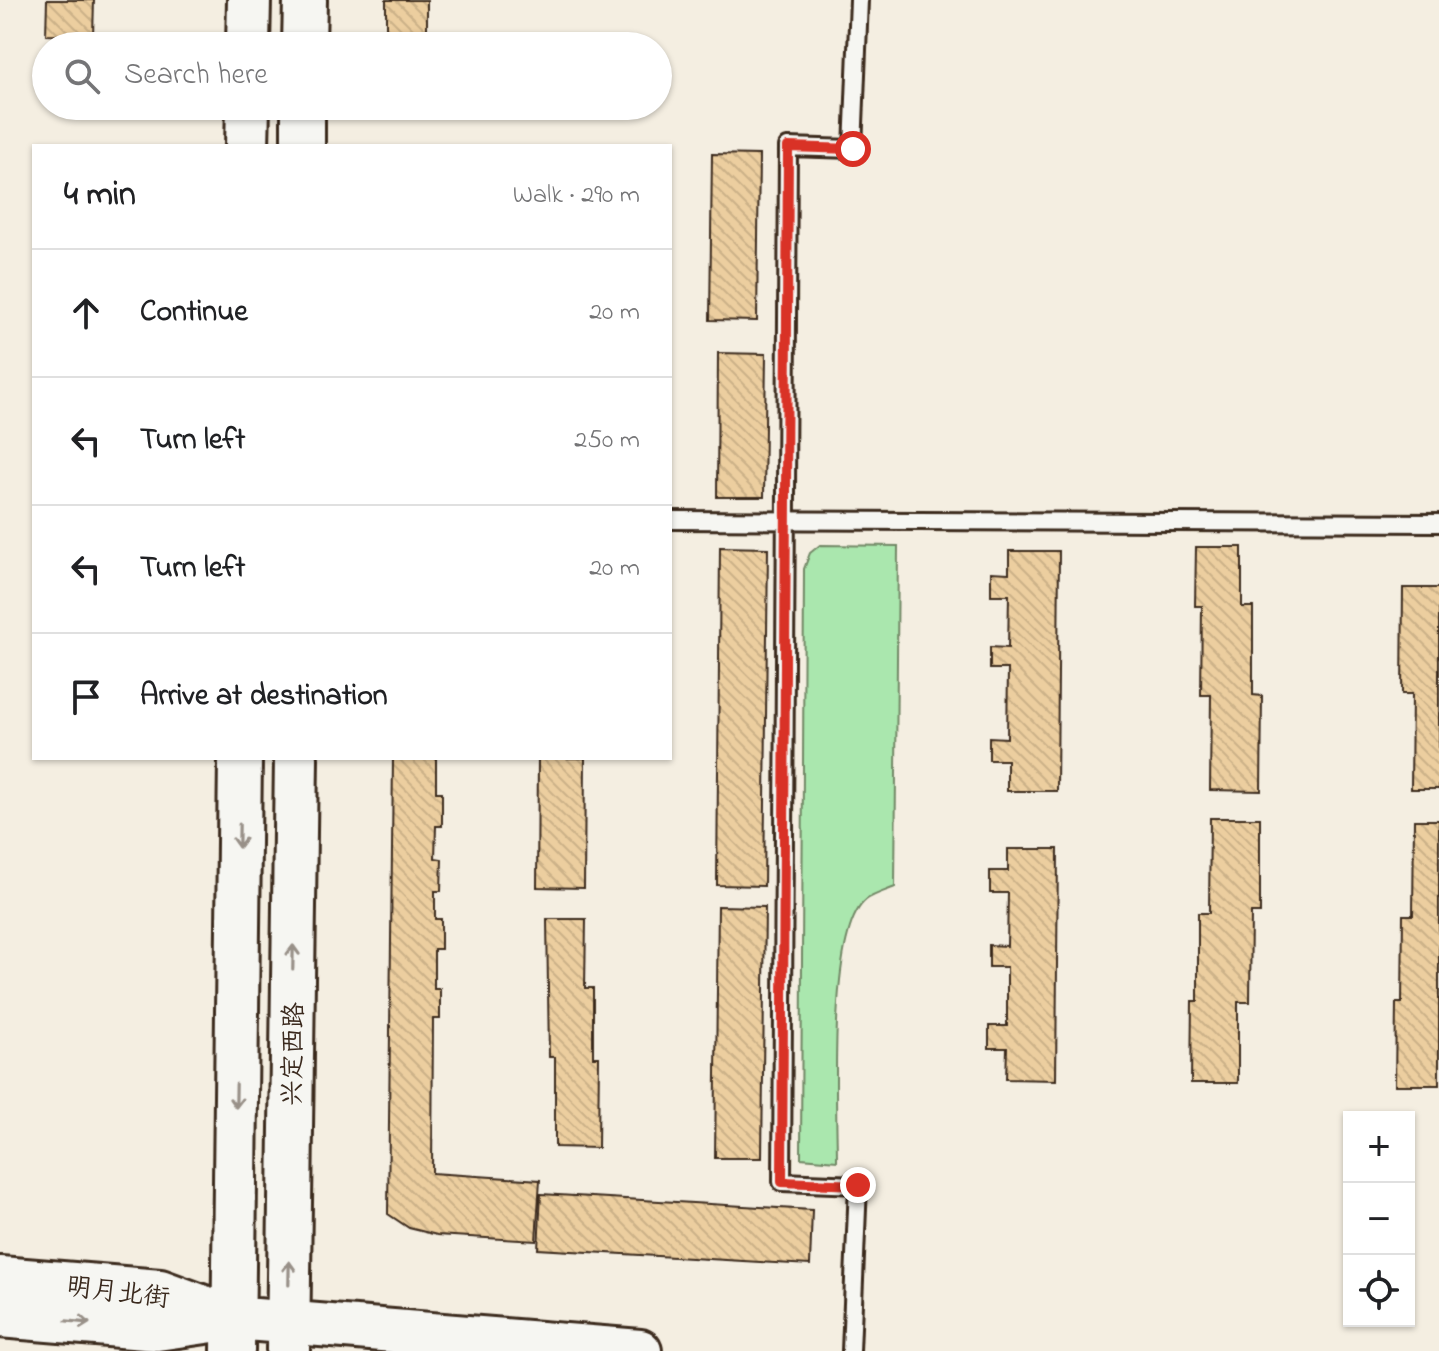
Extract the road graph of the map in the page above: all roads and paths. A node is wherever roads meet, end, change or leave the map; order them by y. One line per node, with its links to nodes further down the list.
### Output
1 (249, 0): 4 (main road)
2 (305, 0): 5 (main road)
3 (859, 0): 11 (lane)
4 (248, 32)
5 (304, 32)
6 (248, 120): 8 (main road)
7 (303, 120): 9 (main road)
8 (247, 144)
9 (303, 144)
10 (672, 520): 11 (lane)
11 (785, 521): 12 (lane); 20 (lane)
12 (1439, 523)
13 (240, 760): 17 (main road, one-way to 17)
14 (296, 760): 18 (main road, 兴定西路, one-way to 14)
15 (0, 1278): 17 (main road, 明月北街)
16 (0, 1316): 17 (main road, 明月北街, one-way to 17)
17 (233, 1334): 18 (main road, 明月北街)
18 (288, 1337): 19 (main road, 明月北街)
19 (640, 1351)
20 (851, 1351)

